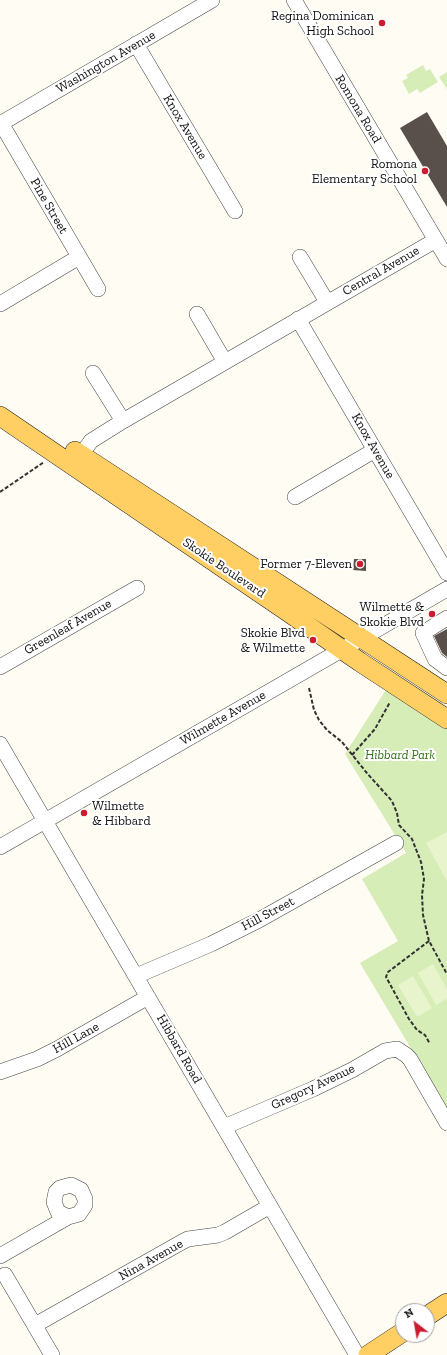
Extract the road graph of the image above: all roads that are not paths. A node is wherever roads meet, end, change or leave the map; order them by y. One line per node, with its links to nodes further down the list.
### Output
1 (212, 0): 3 (street, Washington Avenue)
2 (294, 0): 6 (street, Romona Road)
3 (136, 44): 4 (street, Washington Avenue); 5 (street, Knox Avenue)
4 (0, 123): 8 (street, Pine Street)
5 (235, 211)
6 (436, 240): 9 (street, Romona Road); 11 (street, Central Avenue)
7 (300, 256): 11 (street, Central Avenue)
8 (79, 257): 10 (street, Pine Street); 12 (street)
9 (447, 259)
10 (98, 289)
11 (327, 302): 14 (street, Central Avenue)
12 (0, 304)
13 (197, 314): 15 (street)
14 (298, 319): 15 (street, Central Avenue); 20 (street, Knox Avenue)
15 (225, 362): 19 (street, Central Avenue)
16 (93, 373): 19 (street)
17 (0, 401): 21 (main road, Skokie Boulevard)
18 (0, 416): 21 (main road, Skokie Boulevard)
19 (123, 420): 21 (street, Central Avenue)
20 (375, 450): 22 (street); 23 (street, Knox Avenue)
21 (77, 460): 27 (main road, Skokie Boulevard); 28 (main road, Skokie Boulevard)
22 (295, 497)
23 (447, 573)
24 (136, 588): 29 (street, Greenleaf Avenue)
25 (447, 589): 27 (street, Wilmette Avenue)
26 (447, 618): 30 (street)
27 (362, 638): 28 (street, Wilmette Avenue); 31 (main road, Skokie Boulevard)
28 (342, 649): 32 (main road, Skokie Boulevard); 34 (street, Wilmette Avenue)
29 (0, 667)
30 (447, 668)
31 (447, 694)
32 (447, 719)
33 (0, 744): 34 (street, Hibbard Road)
34 (46, 821): 36 (street, Wilmette Avenue); 37 (street, Hibbard Road)
35 (396, 843): 37 (street, Hill Street)
36 (0, 847)
37 (136, 976): 38 (street, Hibbard Road)
38 (148, 997): 39 (street, Hill Lane); 41 (street, Hibbard Road)
39 (0, 1072)
40 (447, 1123): 41 (street, Gregory Avenue)
41 (224, 1127): 42 (street, Hibbard Road)
42 (270, 1206): 48 (street, Nina Avenue); 51 (street, Hibbard Road)
43 (68, 1217): 44 (street)
44 (0, 1256)
45 (5, 1275): 48 (street)
46 (447, 1303): 47 (main road)
47 (435, 1311)
48 (35, 1326): 50 (street)
49 (395, 1337): 52 (main road)
50 (52, 1355)
51 (357, 1355)
52 (368, 1355)

